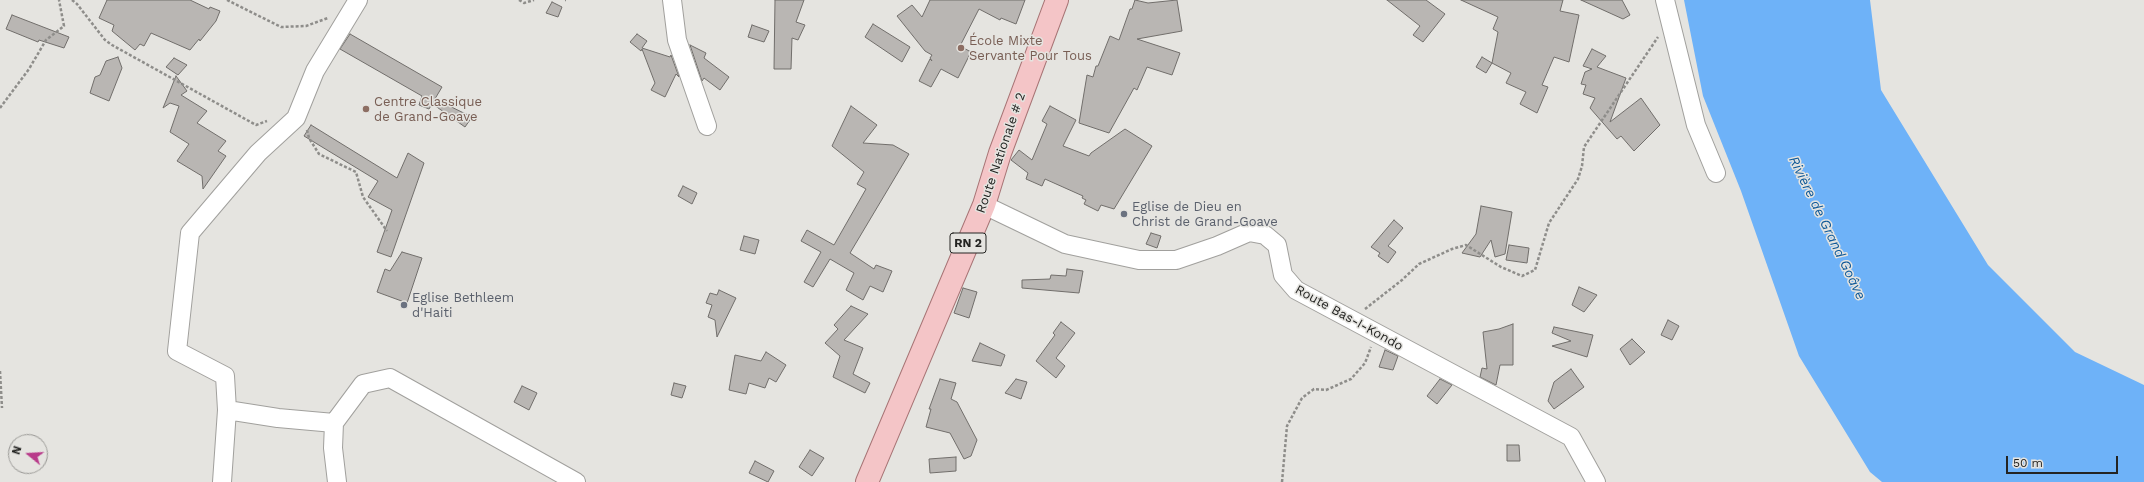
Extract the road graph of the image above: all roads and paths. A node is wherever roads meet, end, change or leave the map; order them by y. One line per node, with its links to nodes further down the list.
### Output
1 (59, 0): 11 (path)
2 (72, 0): 12 (path)
3 (226, 0): 9 (path)
4 (518, 0): 5 (path)
5 (534, 0)
6 (672, 0): 13 (street)
7 (1057, 0): 15 (main road, Route Nationale # 2 / RN 2)
8 (1665, 0): 10 (street)
9 (353, 6): 12 (street)
10 (1669, 18): 14 (street); 17 (path)
11 (0, 108)
12 (296, 118): 16 (path); 21 (street)
13 (707, 126)
14 (1716, 173)
15 (984, 205): 17 (street, Route Bas-I-Kondo); 26 (main road, Route Nationale # 2 / RN 2)
16 (387, 231)
17 (1352, 319): 18 (street, Route Bas-I-Kondo)
18 (1378, 334): 27 (path); 28 (street, Route Bas-I-Kondo)
19 (0, 371): 20 (path)
20 (2, 408)
21 (227, 410): 22 (street); 23 (street)
22 (334, 423): 24 (street); 25 (street)
23 (222, 482)
24 (337, 482)
25 (576, 482)
26 (867, 482)
27 (1282, 482)
28 (1596, 482)

